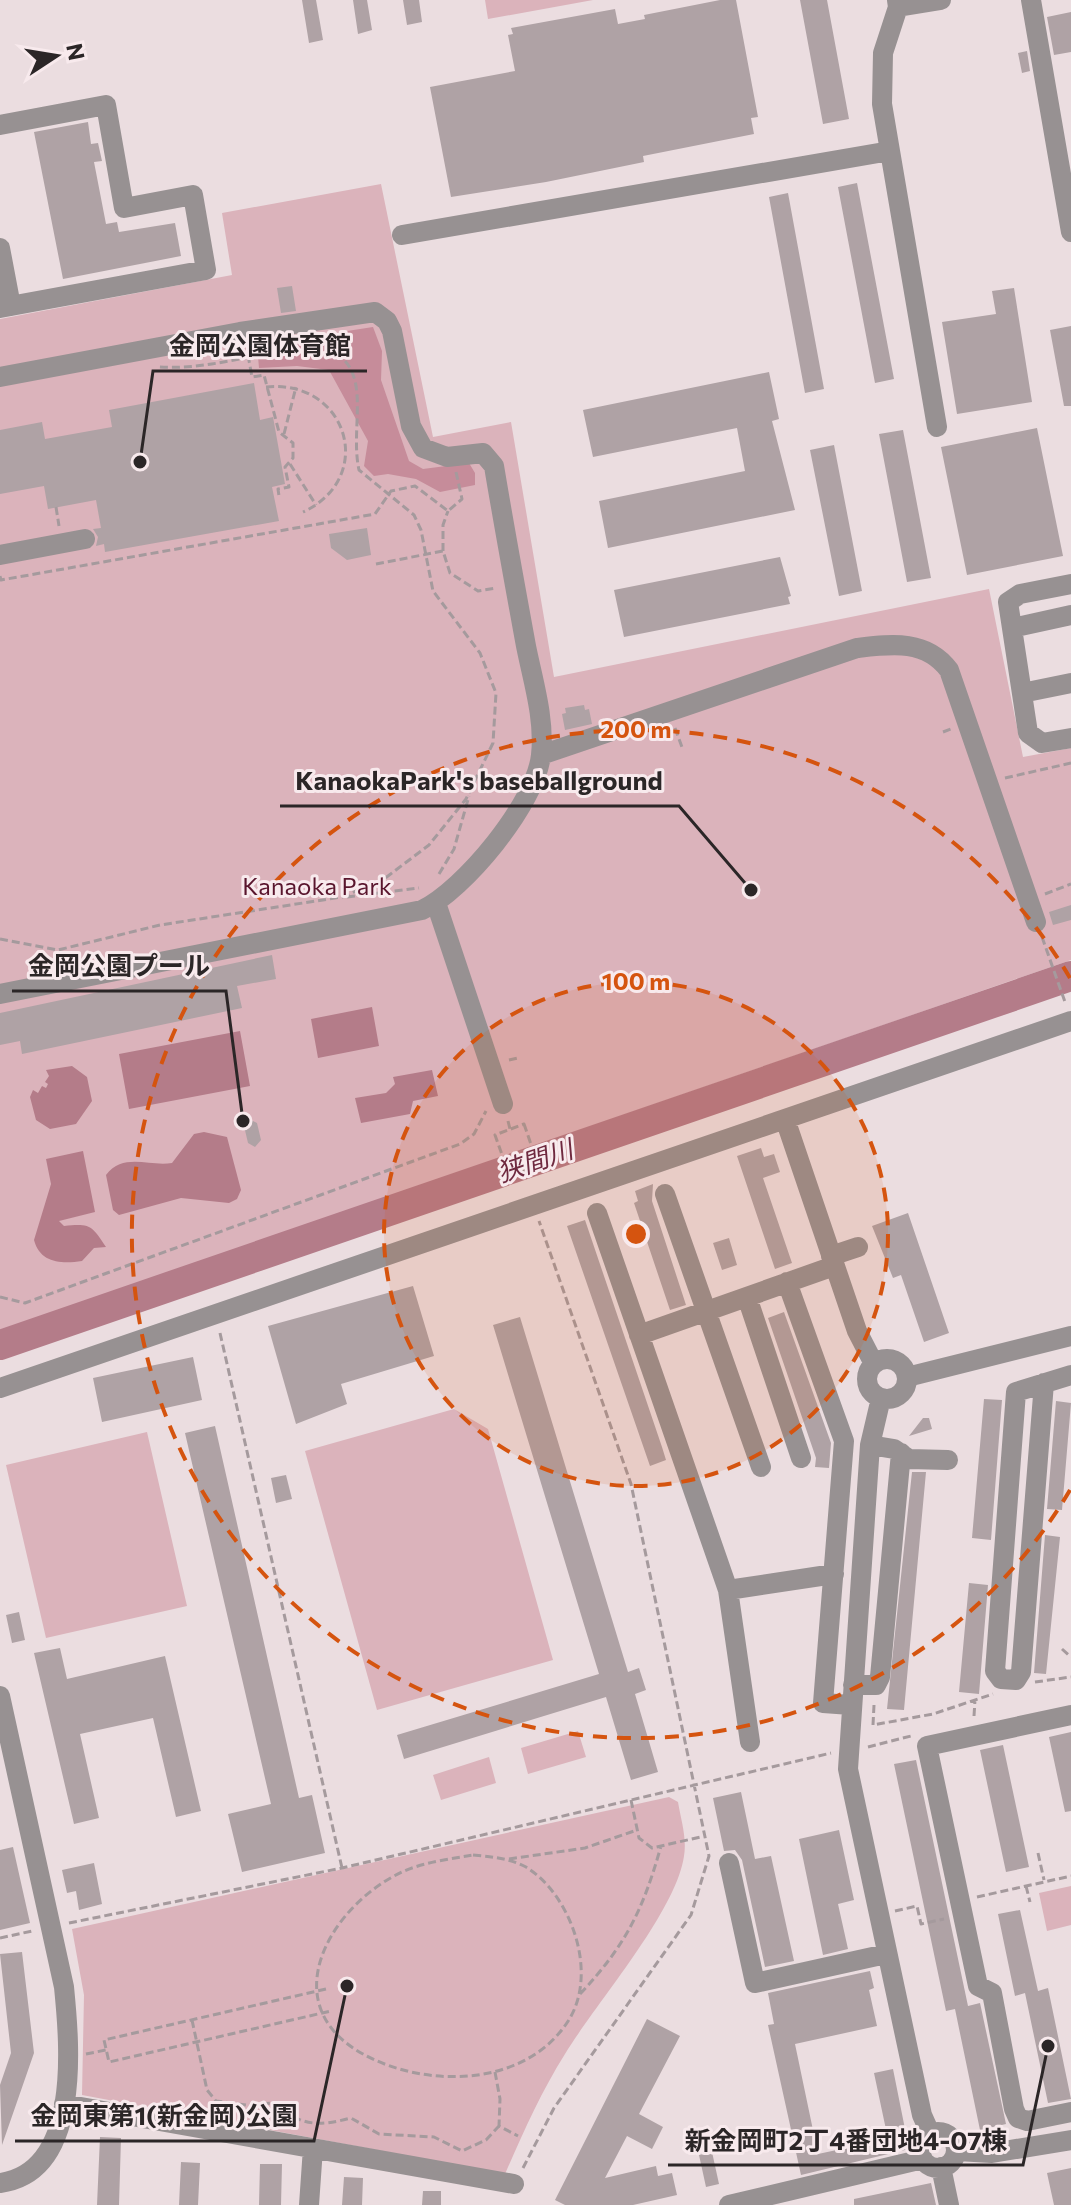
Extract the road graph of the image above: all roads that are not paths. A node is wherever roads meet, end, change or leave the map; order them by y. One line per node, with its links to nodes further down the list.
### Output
1 (941, 0): 3 (street)
2 (1031, 0): 6 (street)
3 (898, 4): 5 (street)
4 (0, 125): 9 (street)
5 (890, 151): 7 (street); 11 (street)
6 (1071, 232)
7 (402, 235)
8 (0, 248): 9 (street)
9 (5, 307)
10 (0, 377): 20 (street)
11 (937, 427)
12 (85, 539): 13 (street)
13 (0, 555)
14 (1071, 584): 16 (street)
15 (1071, 615): 16 (street)
16 (1012, 628): 18 (street)
17 (1071, 683): 18 (street)
18 (1022, 693): 19 (street)
19 (1071, 738)
20 (541, 755): 21 (street); 22 (street)
21 (433, 896): 23 (street); 25 (street)
22 (1036, 922)
23 (0, 994)
24 (1068, 1011): 26 (street)
25 (503, 1104)
26 (785, 1119): 30 (street); 40 (street)
27 (665, 1194): 33 (street)
28 (597, 1213): 34 (street)
29 (858, 1247): 30 (street)
30 (832, 1261): 31 (street); 37 (street)
31 (787, 1282): 32 (street); 48 (street)
32 (747, 1297): 33 (street); 44 (street)
33 (706, 1312): 34 (street); 46 (street)
34 (639, 1335): 49 (street)
35 (1071, 1336): 36 (street)
36 (1047, 1342): 38 (street); 39 (street)
37 (874, 1364): 38 (street); 41 (street)
38 (907, 1377): 41 (street)
39 (1057, 1379): 50 (street)
40 (0, 1388)
41 (881, 1398): 42 (street)
42 (870, 1445): 43 (street); 47 (street)
43 (901, 1453): 45 (street); 51 (street)
44 (801, 1458)
45 (948, 1460)
46 (761, 1467)
47 (861, 1567): 48 (street); 51 (street)
48 (834, 1568): 49 (street); 51 (street)
49 (728, 1590): 54 (street)
50 (1018, 1676)
51 (852, 1695): 57 (street)
52 (0, 1696): 55 (street)
53 (1071, 1715): 59 (street)
54 (750, 1742)
55 (10, 1789): 58 (street)
56 (729, 1863): 57 (street)
57 (886, 1954): 60 (street)
58 (64, 2104): 62 (street); 65 (street)
59 (1071, 2112)
60 (930, 2133): 63 (street); 64 (street)
61 (1071, 2140): 63 (street)
62 (313, 2148): 66 (street); 67 (street)
63 (957, 2151): 64 (street)
64 (932, 2163): 68 (street); 69 (street)
65 (0, 2183)
66 (514, 2184)
67 (309, 2205)
68 (729, 2205)
69 (949, 2205)

